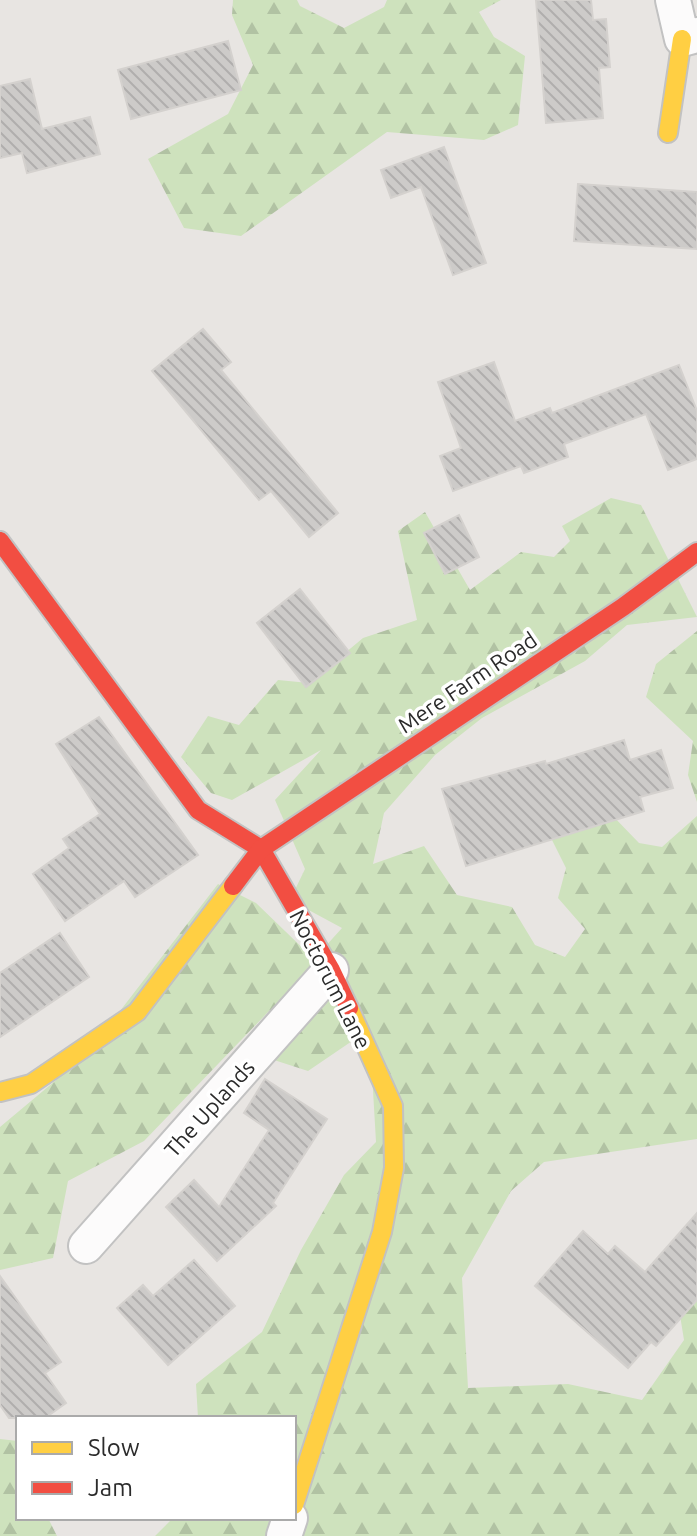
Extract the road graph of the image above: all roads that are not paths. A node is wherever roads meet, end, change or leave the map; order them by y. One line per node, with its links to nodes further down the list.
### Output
1 (673, 0): 2 (street)
2 (689, 37): 3 (street)
3 (668, 133)
4 (0, 541): 6 (street, Noctorum Lane)
5 (697, 552): 6 (street, Mere Farm Road)
6 (261, 849): 7 (street, Noctorum Lane); 8 (street, Mere Farm Road)
7 (331, 970): 9 (street, The Uplands); 10 (street, Noctorum Lane)
8 (0, 1092)
9 (86, 1246)
10 (296, 1499)

